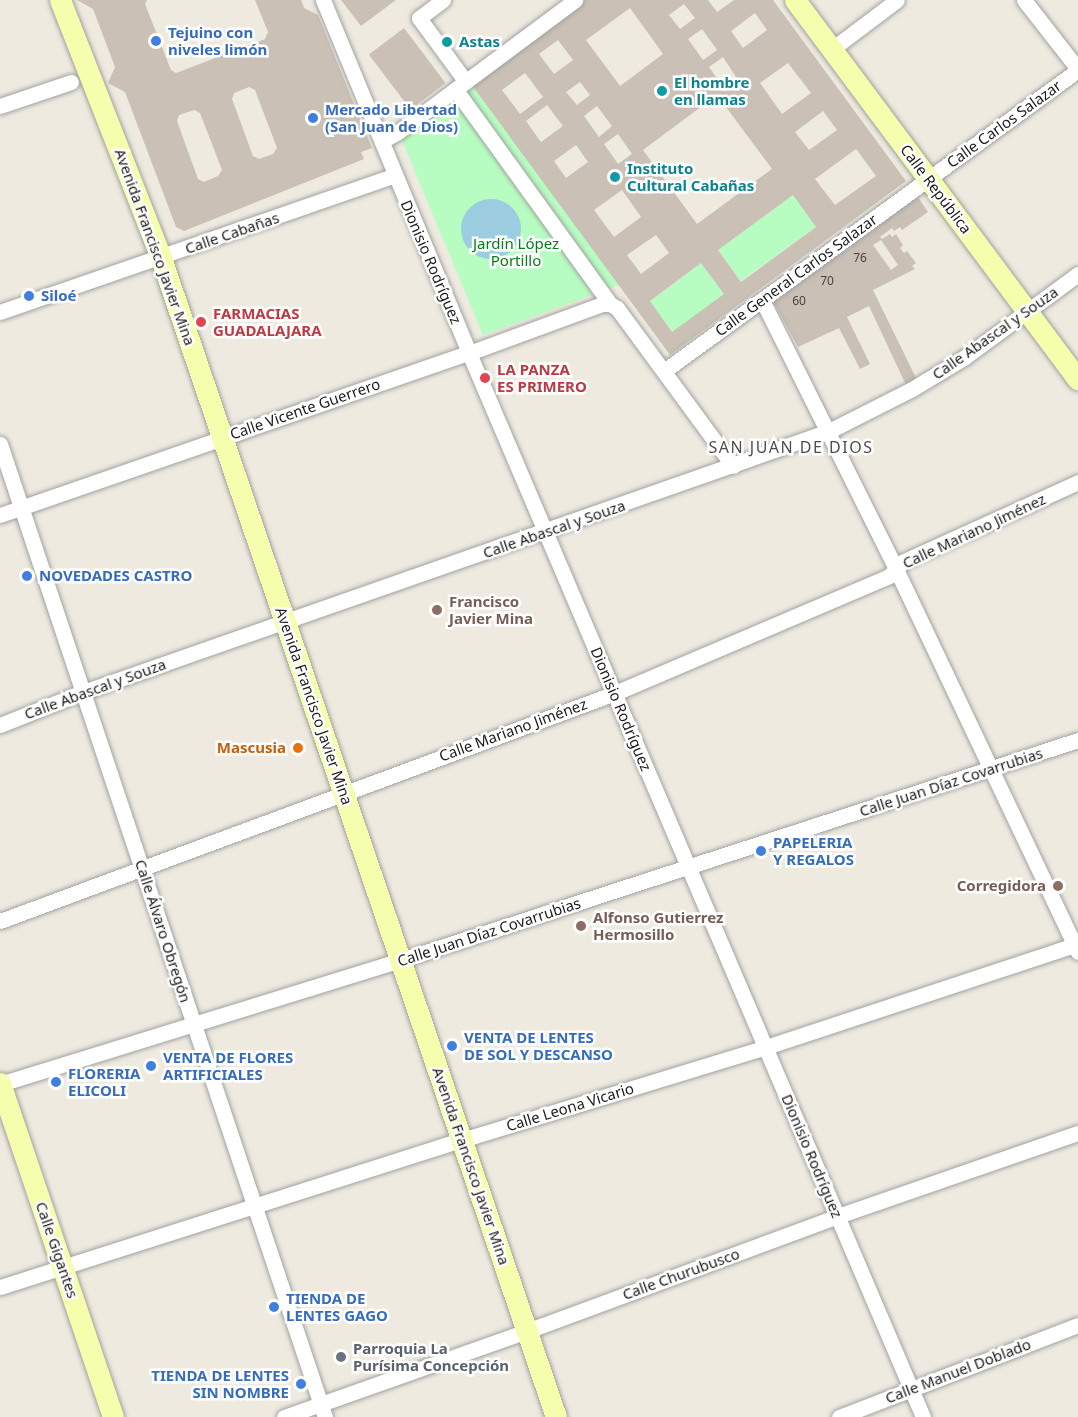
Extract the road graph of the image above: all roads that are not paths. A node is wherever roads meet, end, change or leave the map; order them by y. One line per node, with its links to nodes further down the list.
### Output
1 (60, 0): 16 (main road, Avenida Francisco Javier Mina)
2 (322, 0): 13 (street, Dionisio Rodríguez)
3 (443, 0): 11 (street)
4 (575, 0): 11 (street)
5 (795, 0): 8 (main road, Calle República)
6 (897, 0): 8 (street)
7 (1024, 0): 9 (street)
8 (832, 49): 15 (main road, Calle República)
9 (1078, 69): 15 (street, Calle Carlos Salazar)
10 (71, 82): 12 (street)
11 (458, 89): 13 (street); 19 (street)
12 (0, 106)
13 (382, 141): 14 (street, Dionisio Rodríguez)
14 (395, 175): 16 (street, Calle Cabañas); 22 (street, Dionisio Rodríguez)
15 (929, 179): 18 (street, Calle General Carlos Salazar); 20 (main road, Calle República)
16 (161, 258): 21 (street, Calle Cabañas); 26 (main road, Avenida Francisco Javier Mina)
17 (1078, 274): 20 (street, Calle Abascal y Souza)
18 (762, 300): 23 (street, Calle General Carlos Salazar); 25 (street)
19 (610, 304): 22 (street, Calle Vicente Guerrero); 23 (street)
20 (1027, 311): 24 (main road, Calle República); 25 (street, Calle Abascal y Souza)
21 (0, 312)
22 (469, 353): 26 (street, Calle Vicente Guerrero); 32 (street, Dionisio Rodríguez)
23 (663, 371): 28 (street)
24 (1078, 379)
25 (829, 431): 28 (street, Calle Abascal y Souza); 33 (street)
26 (223, 437): 30 (street, Calle Vicente Guerrero); 34 (main road, Avenida Francisco Javier Mina)
27 (0, 444): 30 (street, Calle Álvaro Obregón)
28 (733, 466): 32 (street, Calle Abascal y Souza)
29 (1078, 482): 33 (street, Calle Mariano Jiménez)
30 (21, 508): 31 (street, Calle Vicente Guerrero); 35 (street, Calle Álvaro Obregón)
31 (0, 515)
32 (546, 532): 34 (street, Calle Abascal y Souza); 36 (street, Dionisio Rodríguez)
33 (896, 569): 36 (street, Calle Mariano Jiménez); 39 (street)
34 (285, 621): 35 (street, Calle Abascal y Souza); 40 (main road, Avenida Francisco Javier Mina)
35 (83, 692): 37 (street, Calle Abascal y Souza); 42 (street, Calle Álvaro Obregón)
36 (615, 693): 40 (street, Calle Mariano Jiménez); 41 (street, Dionisio Rodríguez)
37 (0, 725)
38 (1078, 740): 39 (street, Calle Juan Díaz Covarrubias)
39 (992, 768): 41 (street, Calle Juan Díaz Covarrubias); 44 (street)
40 (344, 793): 42 (street, Calle Mariano Jiménez); 45 (main road, Avenida Francisco Javier Mina)
41 (689, 867): 45 (street, Calle Juan Díaz Covarrubias); 47 (street, Dionisio Rodríguez)
42 (142, 869): 43 (street, Calle Mariano Jiménez); 46 (street, Calle Álvaro Obregón)
43 (0, 921)
44 (1076, 949): 47 (street, Calle Leona Vicario)
45 (401, 960): 46 (street, Calle Juan Díaz Covarrubias); 50 (main road, Avenida Francisco Javier Mina)
46 (194, 1024): 48 (street, Calle Juan Díaz Covarrubias); 51 (street, Calle Álvaro Obregón)
47 (766, 1047): 50 (street, Calle Leona Vicario); 52 (street, Dionisio Rodríguez)
48 (0, 1083): 53 (main road, Calle Gigantes)
49 (1078, 1133): 52 (street, Calle Churubusco)
50 (462, 1140): 51 (street, Calle Leona Vicario); 56 (main road, Avenida Francisco Javier Mina)
51 (255, 1208): 53 (street, Calle Leona Vicario); 58 (street, Calle Álvaro Obregón)
52 (838, 1216): 56 (street, Calle Churubusco); 57 (street, Dionisio Rodríguez)
53 (63, 1267): 54 (street, Calle Leona Vicario); 59 (main road, Calle Gigantes)
54 (0, 1287)
55 (1078, 1325): 57 (street, Calle Manuel Doblado)
56 (527, 1331): 58 (street, Calle Churubusco); 61 (main road, Avenida Francisco Javier Mina)
57 (911, 1389): 62 (street, Calle Manuel Doblado); 63 (street, Dionisio Rodríguez)
58 (323, 1411): 60 (street, Calle Churubusco)
59 (113, 1417)
60 (284, 1417)
61 (556, 1417)
62 (839, 1417)
63 (922, 1417)

